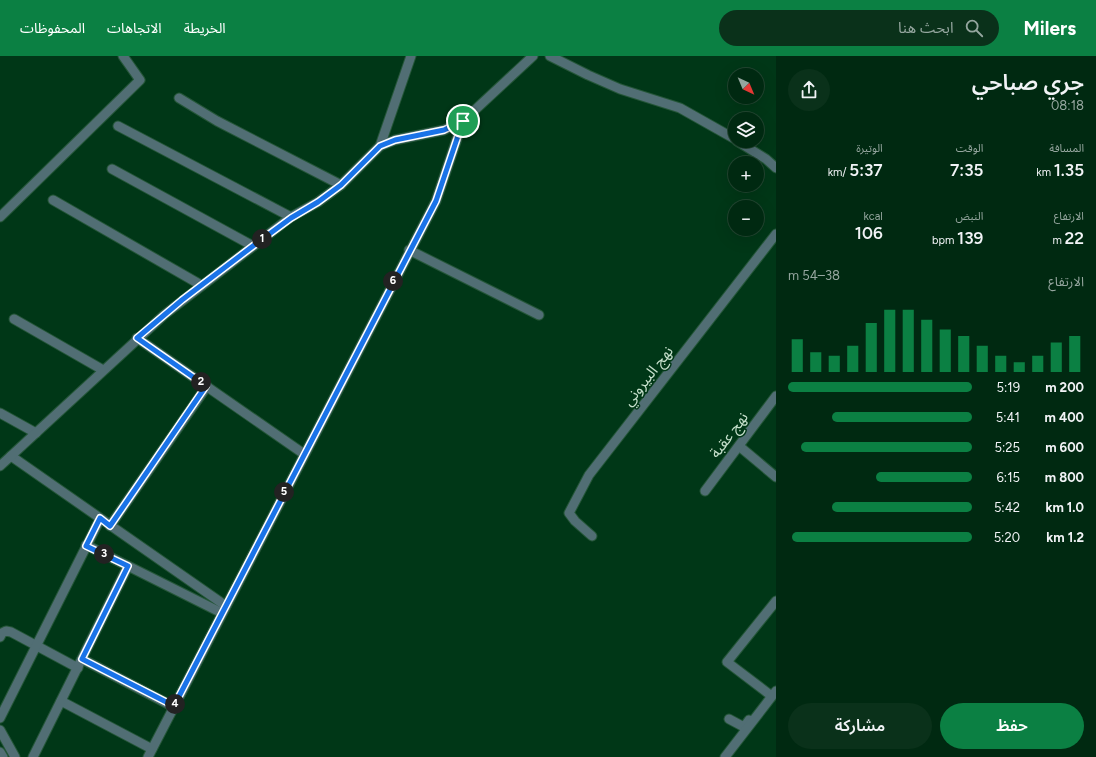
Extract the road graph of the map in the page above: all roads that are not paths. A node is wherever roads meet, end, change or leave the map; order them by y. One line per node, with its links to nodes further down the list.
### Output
1 (122, 56): 15 (street)
2 (411, 56): 9 (street)
3 (533, 56): 6 (street)
4 (550, 56): 8 (street)
5 (179, 98): 13 (street)
6 (463, 121): 9 (street); 19 (street)
7 (118, 126): 16 (street)
8 (728, 135)
9 (380, 146): 13 (street)
10 (749, 148): 11 (street)
11 (776, 168)
12 (112, 169): 18 (street)
13 (341, 185): 16 (street)
14 (53, 200): 20 (street)
15 (0, 217)
16 (291, 218): 18 (street)
17 (776, 234): 37 (street, نهج البيروني)
18 (253, 246): 20 (street)
19 (409, 250): 21 (street); 30 (street)
20 (201, 285): 23 (street)
21 (539, 315)
22 (14, 319): 24 (street)
23 (137, 338): 24 (street); 25 (street)
24 (103, 370): 28 (street)
25 (206, 386): 30 (street); 36 (street)
26 (776, 396): 29 (street, نهج عقبة)
27 (0, 413): 28 (street)
28 (36, 433): 31 (street)
29 (739, 446): 33 (street); 34 (street, نهج عقبة)
30 (304, 454): 41 (street)
31 (11, 456): 32 (street); 35 (street)
32 (0, 466)
33 (776, 477)
34 (705, 491)
35 (100, 518): 36 (street); 38 (street)
36 (110, 526): 41 (street)
37 (592, 536)
38 (86, 546): 39 (street); 43 (street)
39 (128, 566): 41 (street); 44 (street)
40 (776, 601): 46 (street)
41 (224, 610): 48 (street)
42 (0, 638): 43 (street)
43 (36, 646): 44 (street); 49 (street)
44 (80, 663): 47 (street); 48 (street)
45 (776, 684): 46 (street)
46 (772, 693): 50 (street); 57 (street)
47 (61, 701): 53 (street); 56 (street)
48 (174, 706): 53 (street)
49 (0, 718)
50 (729, 719)
51 (0, 730): 55 (street)
52 (0, 752): 54 (street)
53 (150, 753)
54 (2, 757)
55 (15, 757)
56 (33, 757)
57 (725, 757)

